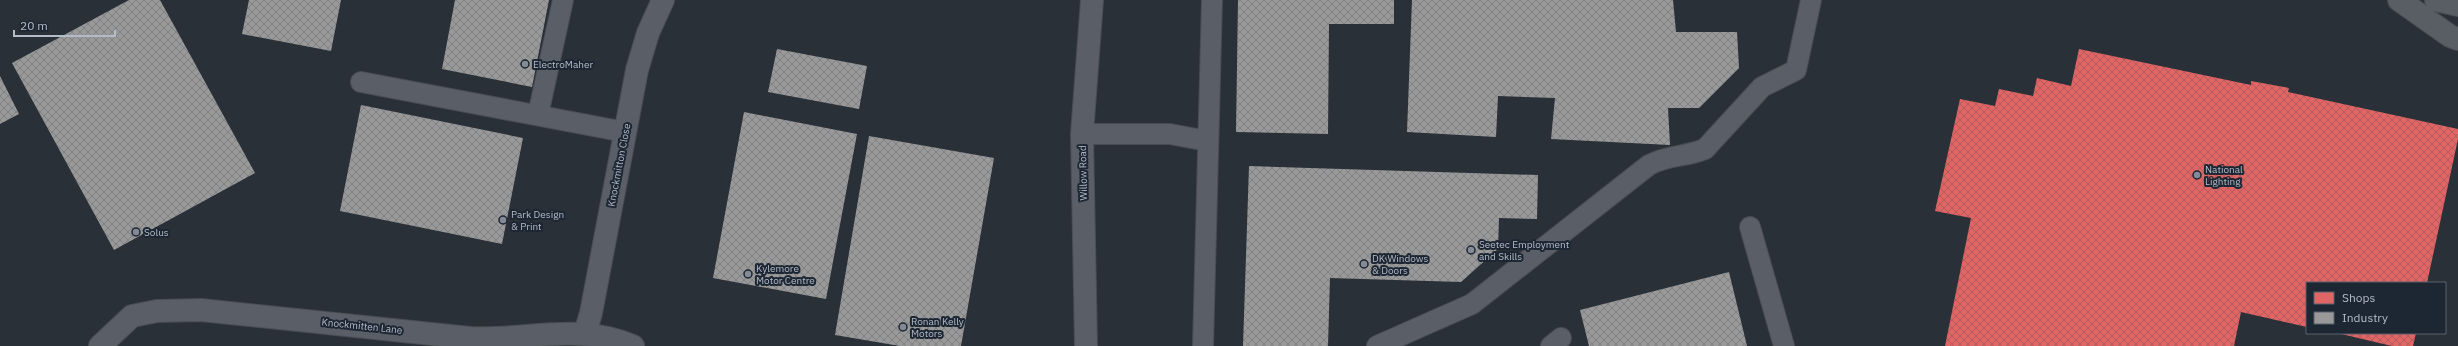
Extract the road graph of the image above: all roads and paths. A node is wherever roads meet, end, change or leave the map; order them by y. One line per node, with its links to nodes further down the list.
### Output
1 (563, 0): 11 (lane)
2 (663, 0): 12 (street, Knockmitton Close)
3 (1092, 0): 13 (street, Willow Road)
4 (1212, 0): 14 (lane)
5 (1811, 0): 21 (lane)
6 (2399, 0): 9 (main road)
7 (2436, 0): 8 (main road)
8 (2458, 5)
9 (2458, 39)
10 (361, 82): 11 (lane)
11 (538, 115): 12 (lane)
12 (625, 132): 16 (street, Knockmitton Close)
13 (1082, 134): 14 (lane); 19 (street, Willow Road)
14 (1207, 141): 20 (lane)
15 (1750, 227): 22 (lane)
16 (585, 333): 17 (street, Knockmitten Lane); 18 (street, Knockmitten Lane)
17 (100, 346)
18 (633, 346)
19 (1086, 346)
20 (1203, 346)
21 (1377, 346)
22 (1784, 346)

